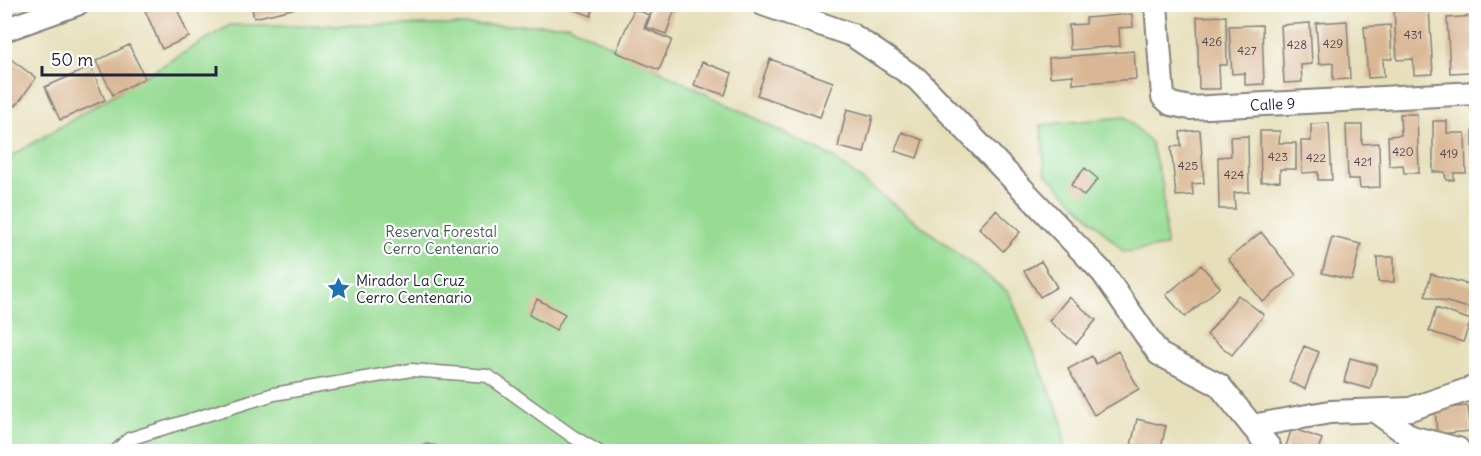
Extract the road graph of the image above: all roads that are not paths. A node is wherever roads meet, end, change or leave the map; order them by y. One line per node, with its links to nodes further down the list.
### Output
1 (77, 4): 4 (street)
2 (763, 4): 8 (street)
3 (1156, 4): 5 (street, Calle 9)
4 (4, 30)
5 (1476, 93)
6 (1476, 387): 7 (street)
7 (1375, 411): 8 (street); 12 (street)
8 (1252, 426): 11 (street)
9 (115, 452): 10 (lane)
10 (599, 452)
11 (1267, 452)
12 (1459, 452)

